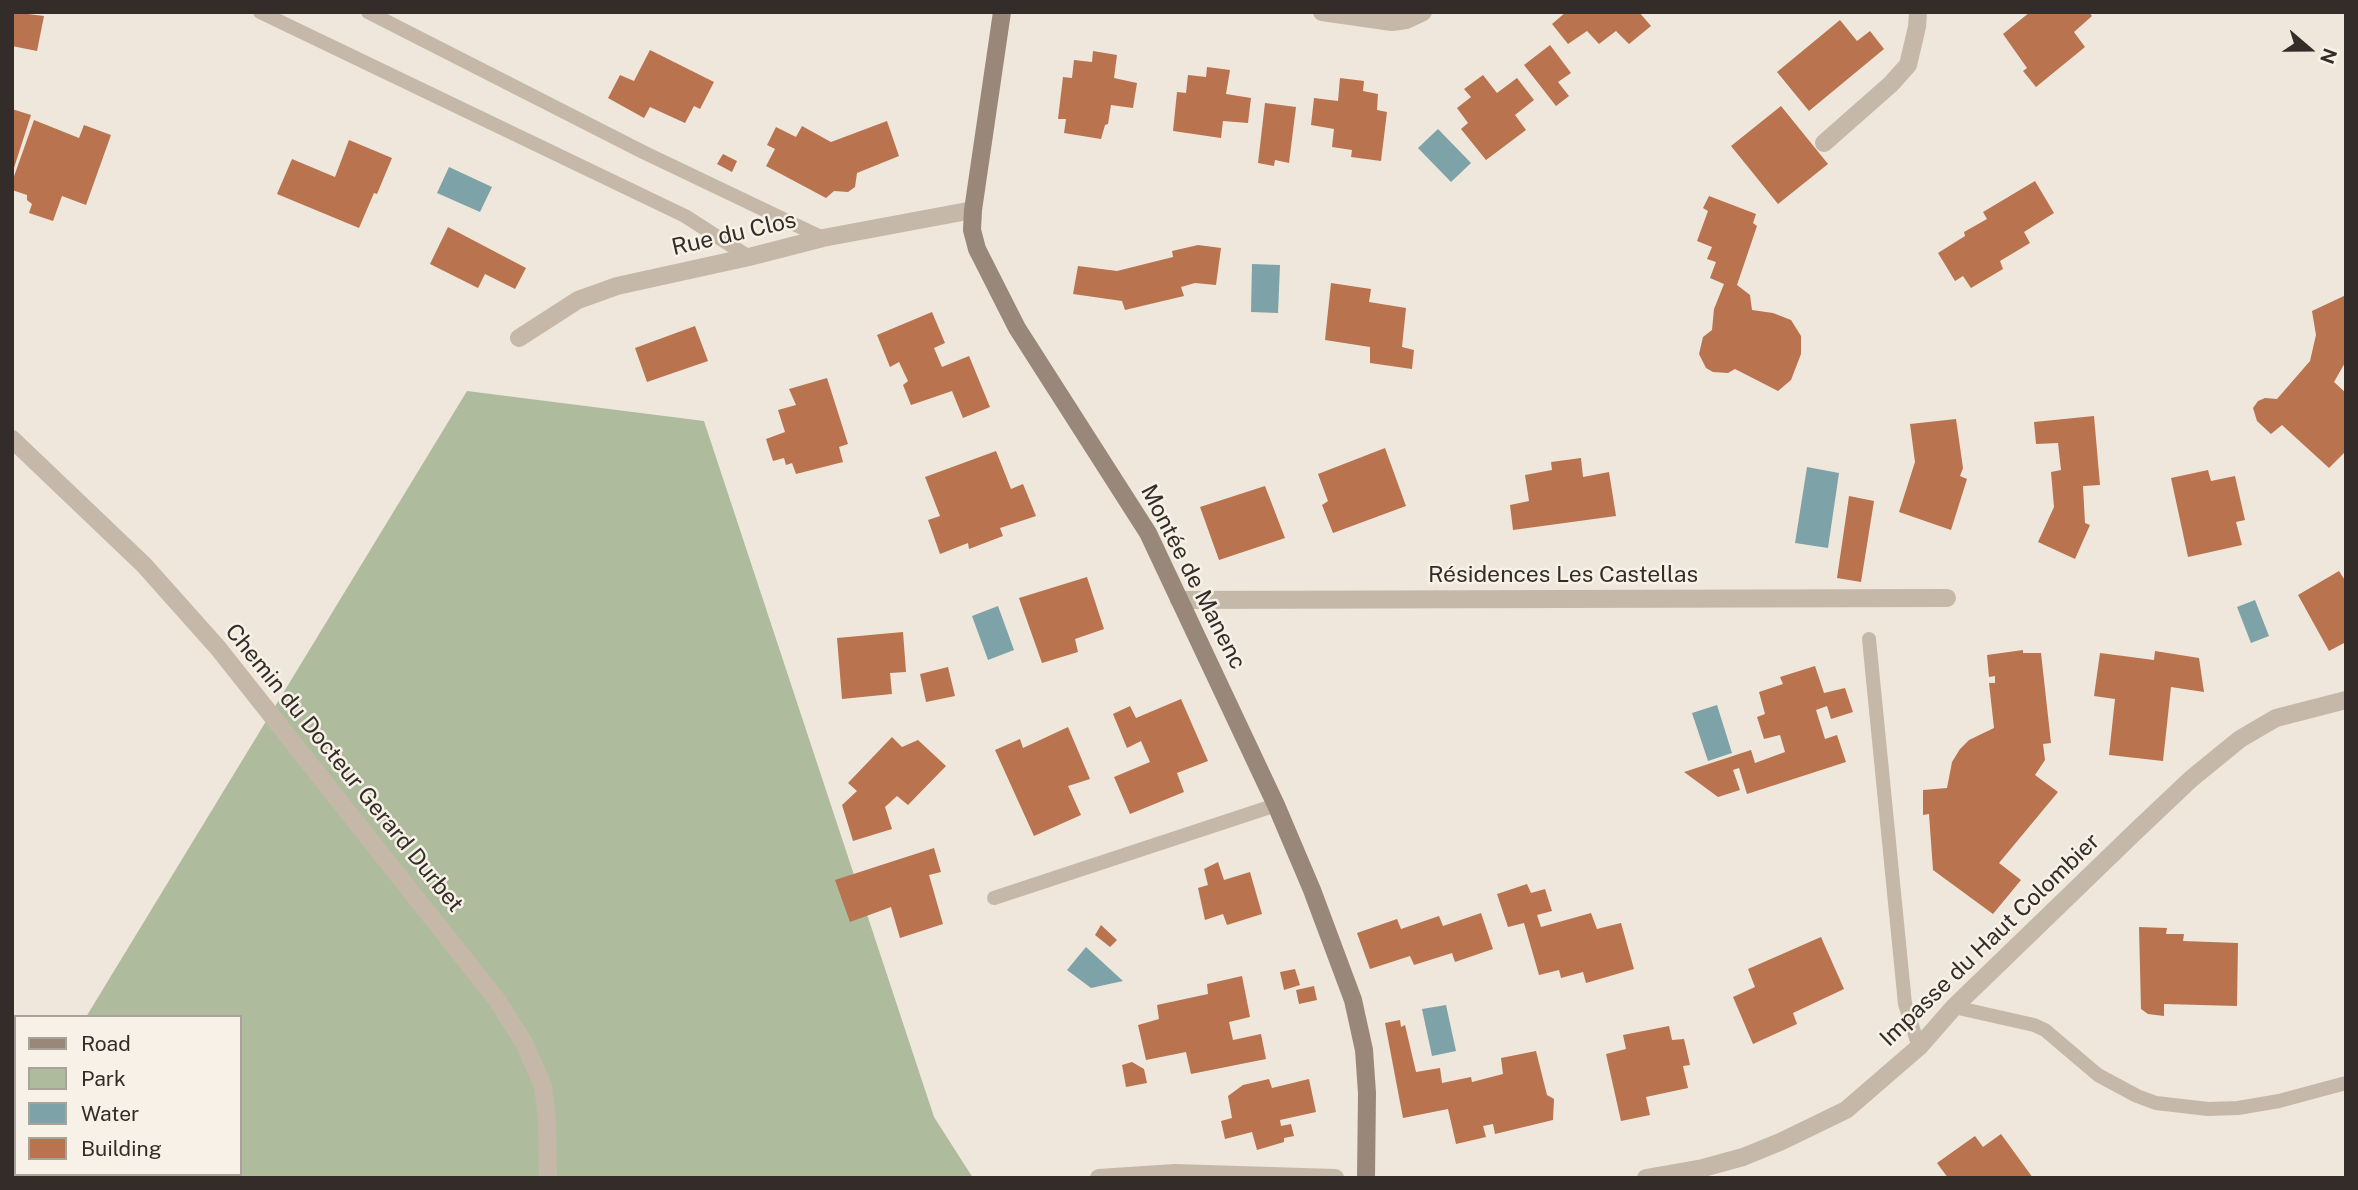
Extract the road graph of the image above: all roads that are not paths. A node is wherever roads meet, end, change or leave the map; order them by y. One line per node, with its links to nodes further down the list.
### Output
1 (260, 12): 10 (lane)
2 (368, 12): 9 (lane)
3 (1002, 12): 8 (street, Montée de Manenc)
4 (1322, 12): 5 (street)
5 (1423, 12)
6 (1918, 12): 7 (street)
7 (1824, 143)
8 (973, 209): 9 (street, Rue du Clos); 14 (street, Montée de Manenc)
9 (822, 238): 10 (street, Rue du Clos)
10 (750, 257): 11 (street, Rue du Clos)
11 (519, 338)
12 (12, 439): 23 (street, Chemin du Docteur Gerard Durbet)
13 (1947, 598): 14 (street, Résidences Les Castellas)
14 (1179, 600): 17 (street, Montée de Manenc)
15 (1869, 639): 20 (lane)
16 (2346, 700): 19 (street, Impasse du Haut Colombier)
17 (1276, 805): 18 (lane); 26 (street, Montée de Manenc)
18 (994, 898)
19 (1954, 1007): 20 (street, Impasse du Haut Colombier); 21 (lane)
20 (1919, 1047): 27 (street, Impasse du Haut Colombier)
21 (2346, 1083)
22 (1315, 1177): 24 (street); 25 (street)
23 (548, 1178)
24 (1099, 1178)
25 (1335, 1178)
26 (1366, 1178)
27 (1646, 1178)

